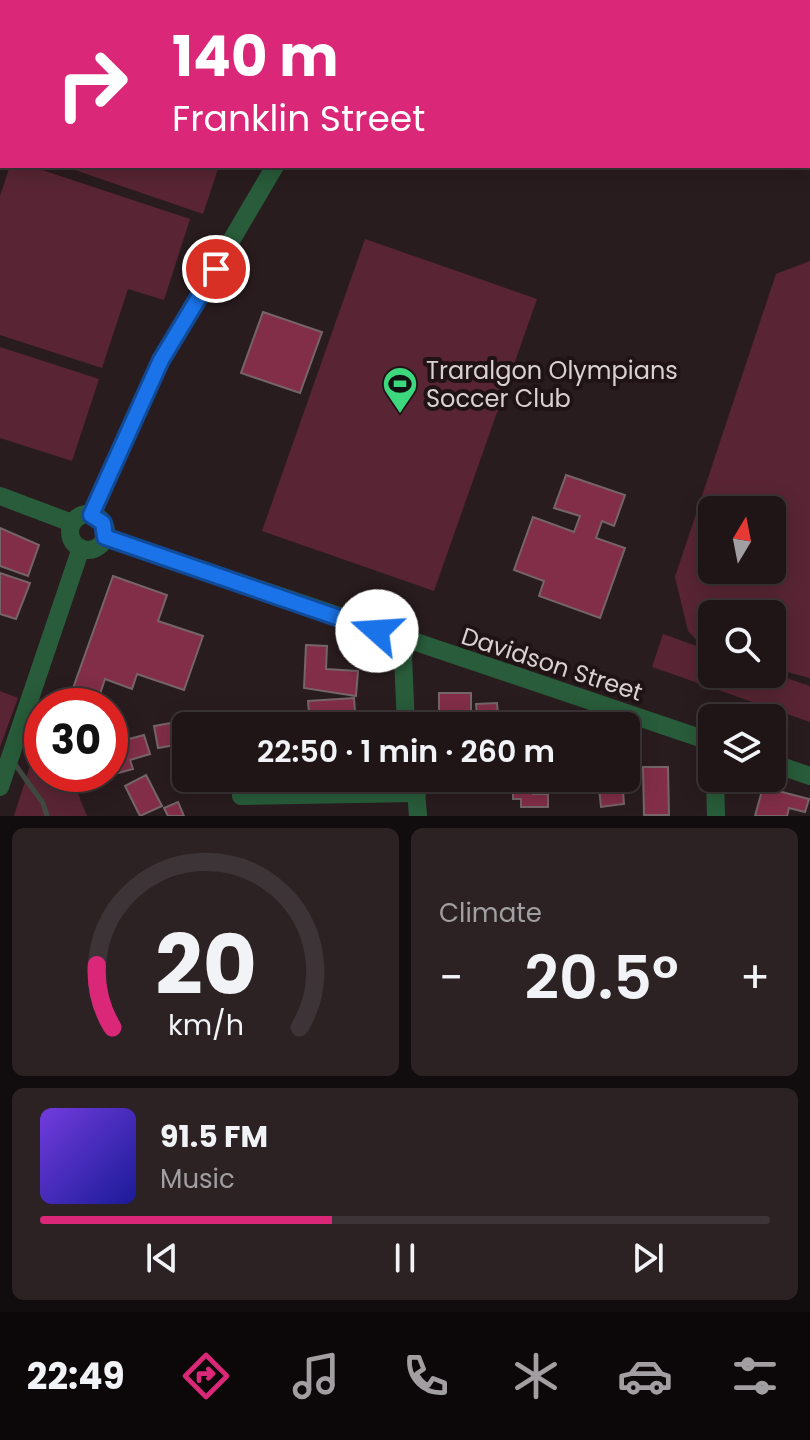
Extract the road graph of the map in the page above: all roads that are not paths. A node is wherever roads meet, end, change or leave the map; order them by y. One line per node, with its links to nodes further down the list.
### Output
1 (274, 168): 3 (street)
2 (0, 496): 4 (street)
3 (91, 515): 4 (street); 5 (street)
4 (72, 523): 6 (street)
5 (105, 537): 6 (street); 7 (street, Davidson Street)
6 (81, 548): 12 (street)
7 (407, 641): 8 (street); 9 (street, Davidson Street)
8 (405, 712)
9 (698, 737)
10 (786, 768): 11 (street)
11 (810, 776)
12 (0, 787)
13 (305, 792): 16 (street)
14 (416, 792): 17 (street)
15 (715, 792): 18 (street)
16 (241, 796)
17 (418, 816)
18 (716, 816)

